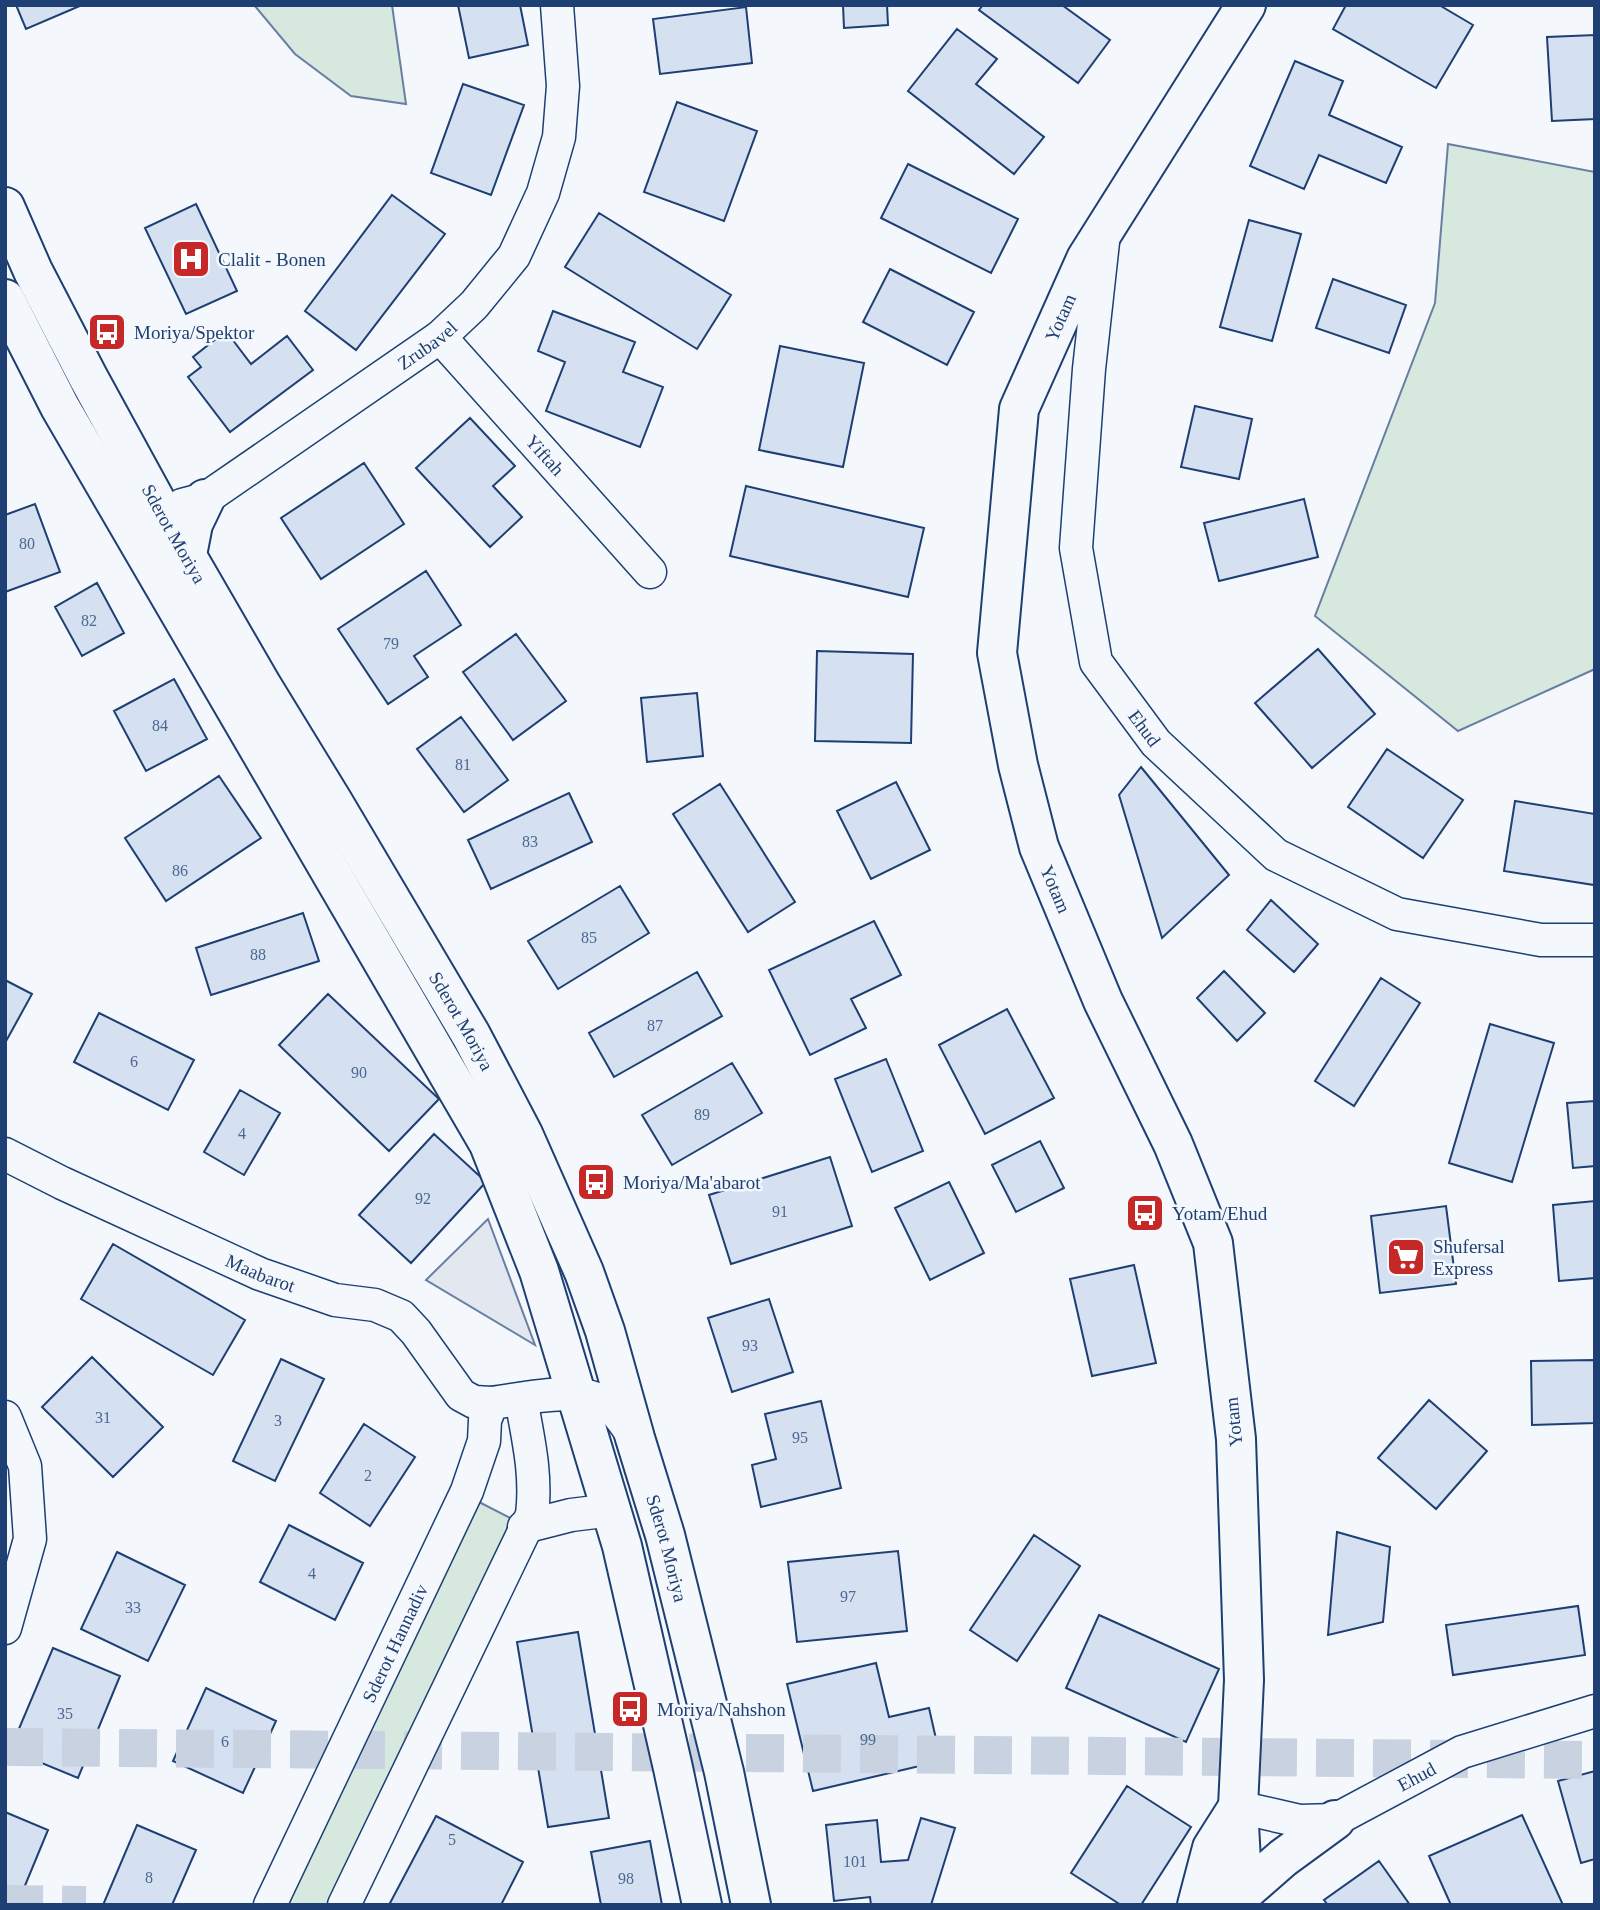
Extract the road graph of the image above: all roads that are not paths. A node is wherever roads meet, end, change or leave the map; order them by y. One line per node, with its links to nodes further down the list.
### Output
1 (556, 5): 6 (street, Zrubavel)
2 (1246, 5): 4 (main road, Yotam)
3 (5, 207): 9 (main road, Sderot Moriya)
4 (1104, 229): 12 (street, Ehud); 22 (main road, Yotam)
5 (5, 299): 7 (main road, Sderot Moriya)
6 (440, 337): 8 (street, Zrubavel); 11 (street, Yiftah)
7 (101, 475): 9 (street, Zrubavel); 14 (main road, Sderot Moriya)
8 (205, 499): 9 (street, Zrubavel); 10 (main road)
9 (160, 508): 10 (main road, Sderot Moriya)
10 (187, 555): 17 (main road, Sderot Moriya)
11 (650, 572)
12 (1595, 940)
13 (5, 1154): 15 (street, Maabarot)
14 (576, 1394): 15 (street); 17 (street); 18 (main road, Sderot Moriya)
15 (506, 1401): 19 (street); 24 (street, Sderot Hannadiv)
16 (5, 1417): 20 (street)
17 (635, 1438): 27 (main road, Sderot Moriya)
18 (612, 1510): 19 (street); 26 (main road, Sderot Moriya)
19 (524, 1527): 25 (street)
20 (6, 1625)
21 (1595, 1711): 23 (street, Ehud)
22 (1238, 1807): 23 (street, Ehud); 28 (main road, Yotam); 29 (main road, Yotam)
23 (1335, 1820): 29 (main road)
24 (270, 1905)
25 (344, 1905)
26 (702, 1905)
27 (751, 1905)
28 (1197, 1905)
29 (1229, 1905)

